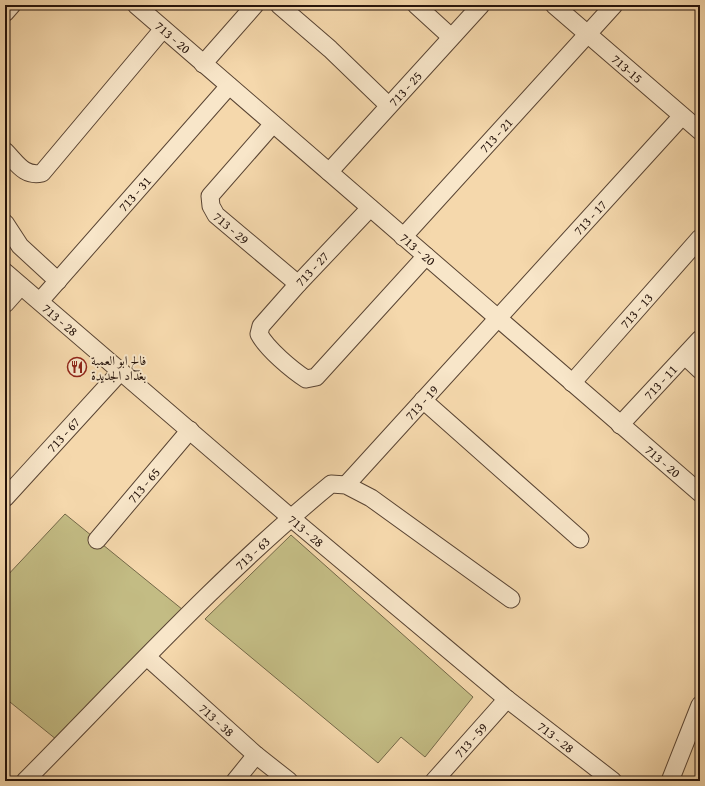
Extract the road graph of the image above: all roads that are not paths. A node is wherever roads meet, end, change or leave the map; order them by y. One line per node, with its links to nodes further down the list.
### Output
1 (12, 5): 9 (street)
2 (136, 5): 10 (street, 713 - 20)
3 (255, 5): 13 (street)
4 (279, 5): 15 (street)
5 (416, 5): 12 (street)
6 (480, 5): 12 (street, 713 - 25)
7 (554, 5): 11 (street, 713-15)
8 (614, 5): 11 (street, 713 - 21)
9 (5, 13)
10 (163, 29): 13 (street, 713 - 20); 19 (street)
11 (588, 34): 16 (street, 713-15); 23 (street, 713 - 21)
12 (451, 37): 15 (street, 713 - 25)
13 (203, 64): 14 (street, 713 - 20)
14 (229, 86): 17 (street, 713 - 20); 27 (street, 713 - 31)
15 (388, 105): 20 (street, 713 - 25)
16 (682, 116): 18 (street, 713-15); 32 (street, 713 - 17)
17 (272, 124): 20 (street, 713 - 20); 28 (street, 713 - 29)
18 (699, 127)
19 (5, 151)
20 (329, 172): 21 (street, 713 - 20)
21 (370, 208): 23 (street, 713 - 20); 28 (street, 713 - 27)
22 (5, 223): 27 (street)
23 (403, 237): 25 (street, 713 - 20)
24 (700, 238): 37 (street, 713 - 13)
25 (426, 256): 28 (street, 713 - 27); 32 (street, 713 - 20)
26 (5, 272): 29 (street, 713 - 28)
27 (58, 281): 30 (street, 713 - 31)
28 (298, 284)
29 (21, 286): 30 (street, 713 - 28); 31 (street)
30 (40, 301): 36 (street, 713 - 28)
31 (5, 304)
32 (498, 318): 37 (street, 713 - 20); 38 (street, 713 - 19)
33 (700, 339): 34 (street, 713 - 11)
34 (685, 356): 35 (street); 39 (street, 713 - 11)
35 (700, 370)
36 (121, 371): 40 (street, 713 - 28); 43 (street, 713 - 67)
37 (572, 383): 39 (street, 713 - 20)
38 (423, 400): 41 (street, 713 - 19); 45 (street)
39 (620, 425): 42 (street, 713 - 20)
40 (190, 430): 44 (street, 713 - 28); 46 (street, 713 - 65)
41 (346, 485): 44 (street, 713 - 63); 47 (street)
42 (700, 494)
43 (5, 498)
44 (290, 517): 48 (street, 713 - 63); 49 (street, 713 - 28)
45 (580, 539)
46 (97, 540)
47 (511, 599)
48 (147, 657): 51 (street, 713 - 38); 53 (street, 713 - 63)
49 (507, 699): 52 (street, 713 - 59); 56 (street, 713 - 28)
50 (700, 705): 57 (street)
51 (256, 755): 54 (street); 55 (street, 713 - 38)
52 (440, 779)
53 (25, 781)
54 (235, 781)
55 (289, 781)
56 (613, 781)
57 (670, 781)

